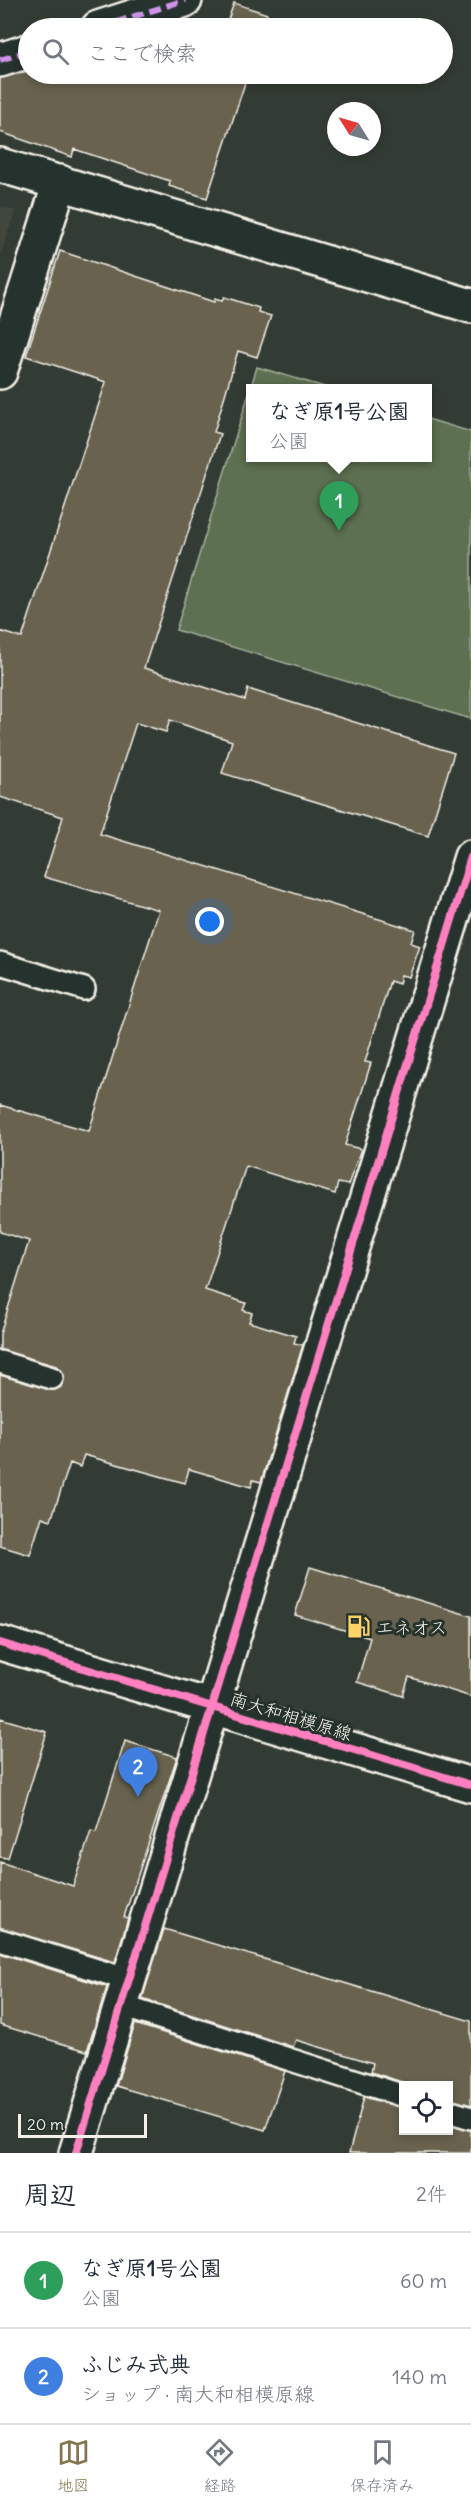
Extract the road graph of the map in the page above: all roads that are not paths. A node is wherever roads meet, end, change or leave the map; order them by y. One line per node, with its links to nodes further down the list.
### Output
1 (185, 0): 2 (street)
2 (129, 18)
3 (18, 54): 4 (street)
4 (0, 60)
5 (0, 165): 6 (street)
6 (60, 182): 7 (street); 8 (street)
7 (471, 306)
8 (0, 372)
9 (471, 857): 15 (street)
10 (0, 963): 11 (lane)
11 (84, 989)
12 (0, 1362): 13 (lane)
13 (52, 1378)
14 (0, 1643): 15 (street, 南大和相模原線)
15 (212, 1709): 16 (street, 南大和相模原線); 18 (street)
16 (471, 1785)
17 (0, 1940): 18 (lane)
18 (125, 1993): 19 (lane); 22 (street)
19 (399, 2094)
20 (453, 2113): 21 (lane)
21 (471, 2118)
22 (76, 2153)

